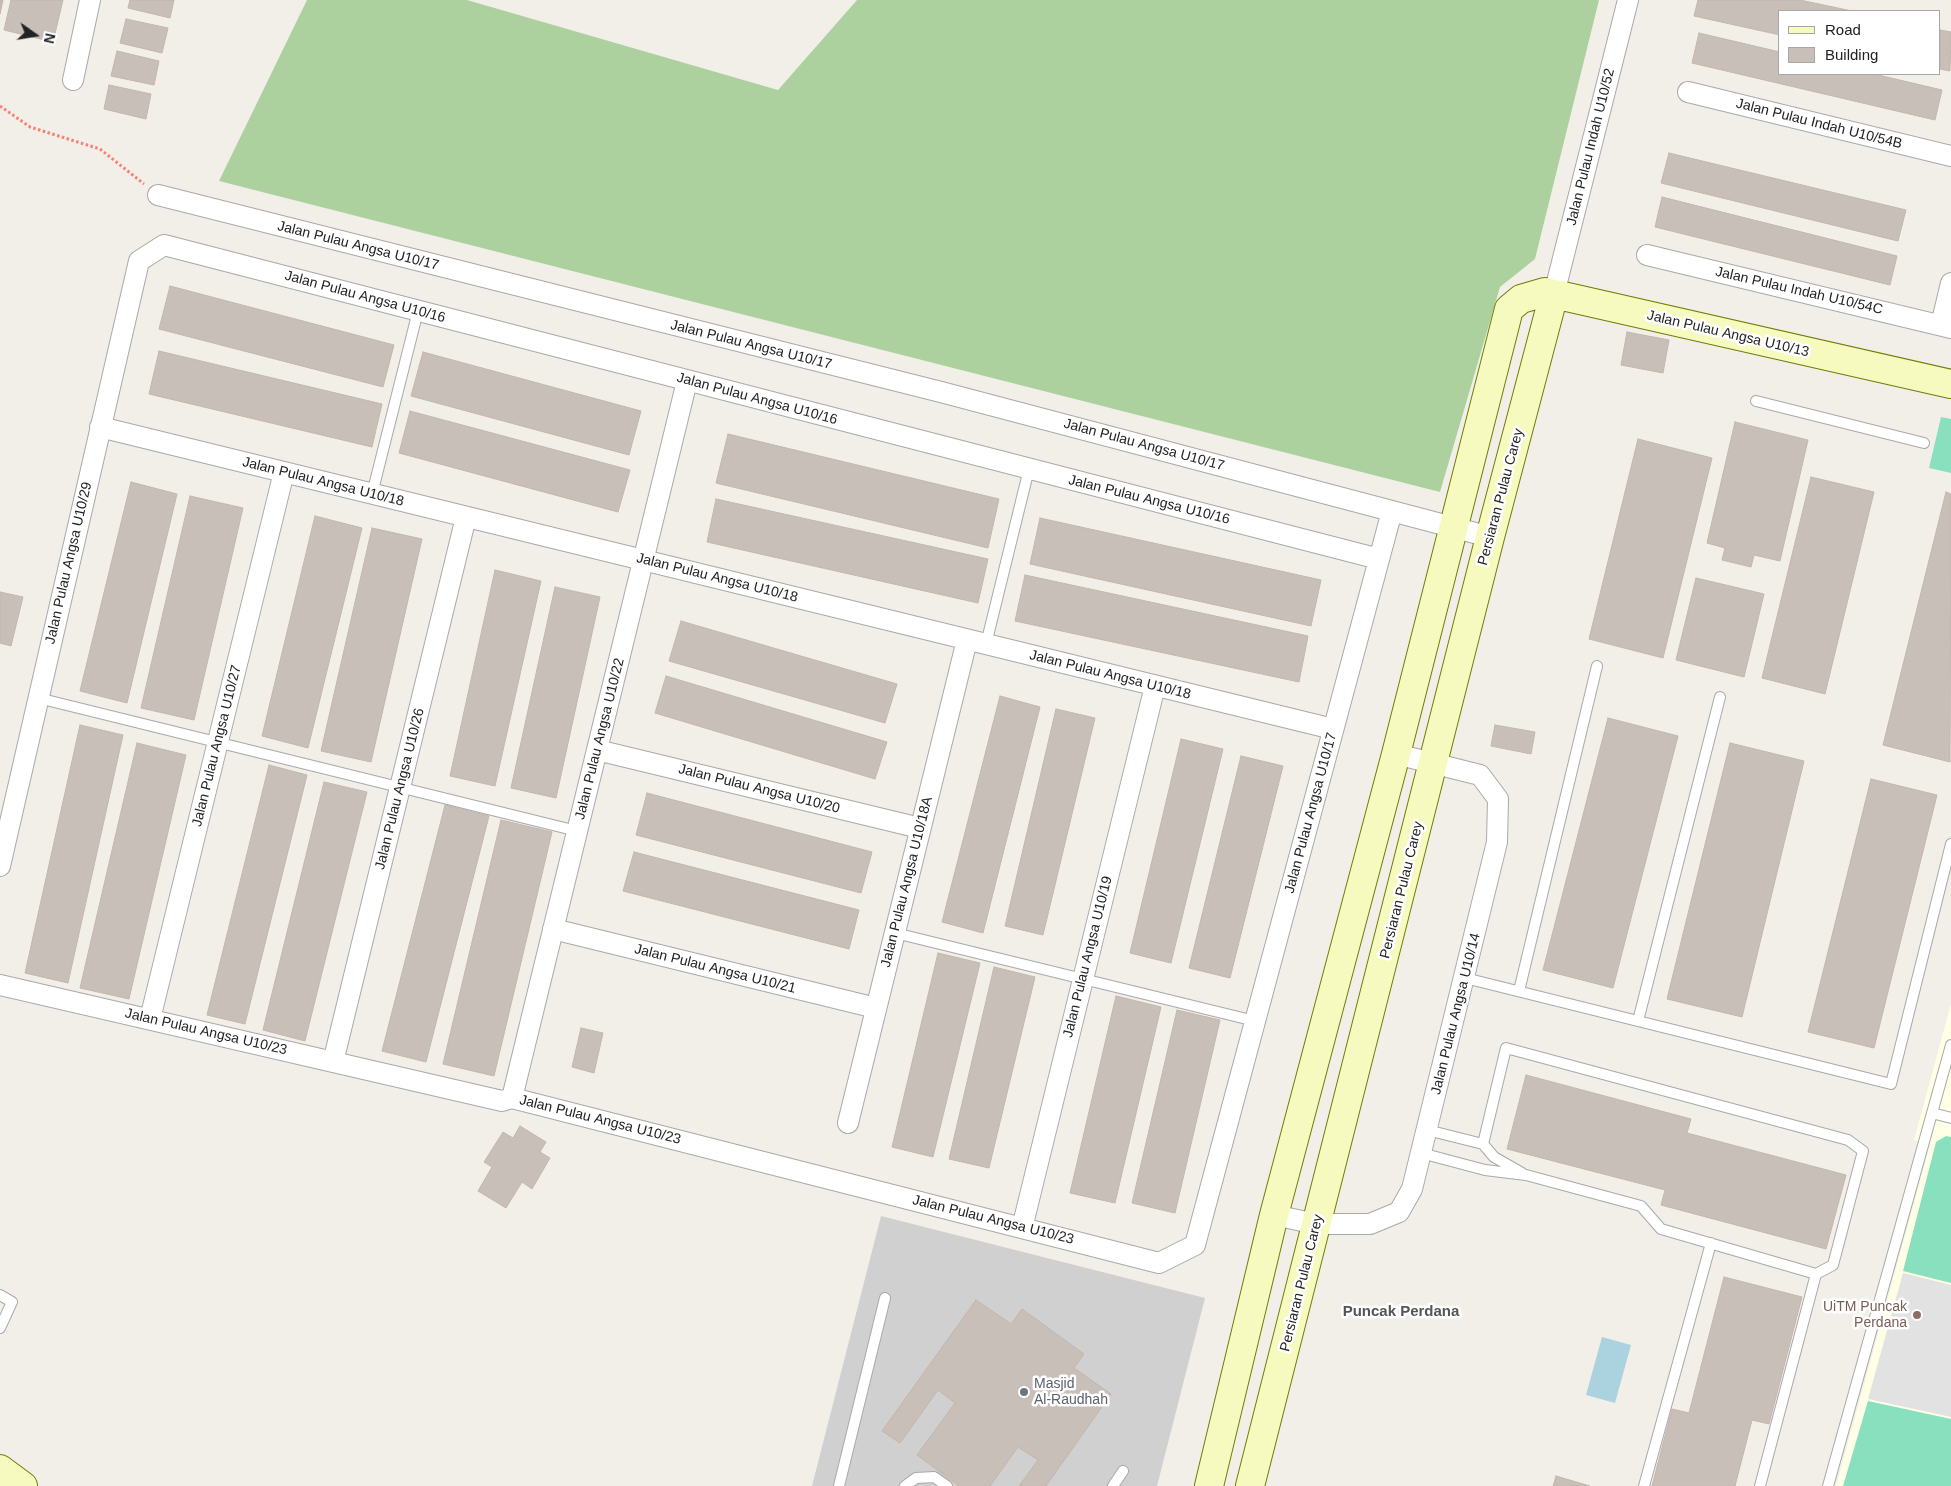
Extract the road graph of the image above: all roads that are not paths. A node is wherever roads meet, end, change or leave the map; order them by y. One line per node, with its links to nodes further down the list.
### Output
1 (90, 0): 3 (street)
2 (1628, 0): 10 (street, Jalan Pulau Indah U10/52)
3 (73, 80)
4 (1688, 92): 5 (street, Jalan Pulau Indah U10/54B)
5 (1951, 156)
6 (158, 195): 21 (street, Jalan Pulau Angsa U10/17)
7 (1647, 255): 12 (street, Jalan Pulau Indah U10/54C)
8 (139, 261): 11 (street, Jalan Pulau Angsa U10/16); 16 (street, Jalan Pulau Angsa U10/29)
9 (1951, 283): 12 (street)
10 (1554, 294): 14 (street, Jalan Pulau Angsa U10/13); 23 (street, Jalan Pulau Angsa U10/13); 24 (street, Persiaran Pulau Carey)
11 (418, 311): 13 (street, Jalan Pulau Angsa U10/16); 20 (lane)
12 (1946, 326)
13 (687, 381): 18 (street, Jalan Pulau Angsa U10/16); 26 (street, Jalan Pulau Angsa U10/22)
14 (1951, 384)
15 (1756, 401): 17 (lane)
16 (100, 427): 19 (street, Jalan Pulau Angsa U10/18); 32 (street, Jalan Pulau Angsa U10/29)
17 (1924, 443)
18 (1029, 469): 25 (street, Jalan Pulau Angsa U10/16); 28 (lane)
19 (284, 472): 20 (street, Jalan Pulau Angsa U10/18); 34 (street, Jalan Pulau Angsa U10/27)
20 (372, 494): 22 (street, Jalan Pulau Angsa U10/18)
21 (1392, 511): 23 (street); 25 (street, Jalan Pulau Angsa U10/17)
22 (466, 517): 26 (street, Jalan Pulau Angsa U10/18); 38 (street, Jalan Pulau Angsa U10/26)
23 (1455, 527): 24 (street); 36 (street)
24 (1490, 537): 37 (street, Persiaran Pulau Carey)
25 (1379, 559): 33 (street, Jalan Pulau Angsa U10/17)
26 (644, 560): 27 (street, Jalan Pulau Angsa U10/18); 35 (street, Jalan Pulau Angsa U10/22)
27 (966, 640): 28 (street, Jalan Pulau Angsa U10/18); 39 (street, Jalan Pulau Angsa U10/18A)
28 (986, 644): 30 (street, Jalan Pulau Angsa U10/18)
29 (1597, 666): 48 (lane)
30 (1155, 686): 33 (street, Jalan Pulau Angsa U10/18); 46 (street, Jalan Pulau Angsa U10/19)
31 (1720, 697): 52 (lane)
32 (38, 698): 34 (lane); 42 (street, Jalan Pulau Angsa U10/29)
33 (1333, 729): 51 (street, Jalan Pulau Angsa U10/17)
34 (218, 742): 38 (lane); 50 (street, Jalan Pulau Angsa U10/27)
35 (597, 750): 39 (street, Jalan Pulau Angsa U10/20); 40 (street, Jalan Pulau Angsa U10/22)
36 (1396, 754): 37 (street, Jalan Pulau Angsa U10/14); 63 (street)
37 (1434, 764): 45 (street, Jalan Pulau Angsa U10/14); 64 (street, Persiaran Pulau Carey)
38 (400, 787): 40 (lane); 54 (street, Jalan Pulau Angsa U10/26)
39 (920, 828): 44 (street, Jalan Pulau Angsa U10/18A)
40 (577, 831): 43 (street, Jalan Pulau Angsa U10/22)
41 (1951, 844): 52 (lane)
42 (0, 866)
43 (553, 929): 49 (street, Jalan Pulau Angsa U10/21); 55 (street, Jalan Pulau Angsa U10/22)
44 (895, 933): 46 (lane); 49 (street, Jalan Pulau Angsa U10/18A)
45 (1465, 978): 48 (lane); 59 (street, Jalan Pulau Angsa U10/14)
46 (1083, 979): 51 (lane); 65 (street, Jalan Pulau Angsa U10/19)
47 (0, 984): 50 (street, Jalan Pulau Angsa U10/23)
48 (1520, 991): 52 (lane)
49 (876, 1008): 58 (street, Jalan Pulau Angsa U10/18A)
50 (150, 1019): 54 (street, Jalan Pulau Angsa U10/23)
51 (1255, 1021): 67 (street, Jalan Pulau Angsa U10/17)
52 (1638, 1021)
53 (1951, 1045): 56 (lane)
54 (333, 1062): 55 (street, Jalan Pulau Angsa U10/23)
55 (512, 1098): 65 (street, Jalan Pulau Angsa U10/23)
56 (1932, 1113): 57 (lane); 83 (lane)
57 (1951, 1118)
58 (848, 1124)
59 (1427, 1130): 60 (lane); 61 (street, Jalan Pulau Angsa U10/14)
60 (1483, 1144): 62 (lane); 68 (lane)
61 (1421, 1153): 62 (lane); 64 (street, Jalan Pulau Angsa U10/14)
62 (1526, 1175): 66 (lane)
63 (1274, 1215): 64 (street, Jalan Pulau Angsa U10/14); 79 (street)
64 (1316, 1224): 80 (street, Persiaran Pulau Carey)
65 (1022, 1228): 67 (street, Jalan Pulau Angsa U10/23)
66 (1711, 1243): 68 (lane); 81 (lane)
67 (1195, 1245)
68 (1816, 1274): 82 (lane)
69 (0, 1295): 71 (lane)
70 (885, 1298): 75 (lane)
71 (0, 1328)
72 (0, 1468): 74 (street)
73 (1123, 1471): 78 (lane)
74 (24, 1486)
75 (839, 1486)
76 (905, 1486): 77 (lane)
77 (947, 1486)
78 (1113, 1486)
79 (1209, 1486)
80 (1250, 1486)
81 (1644, 1486)
82 (1760, 1486)
83 (1828, 1486)

